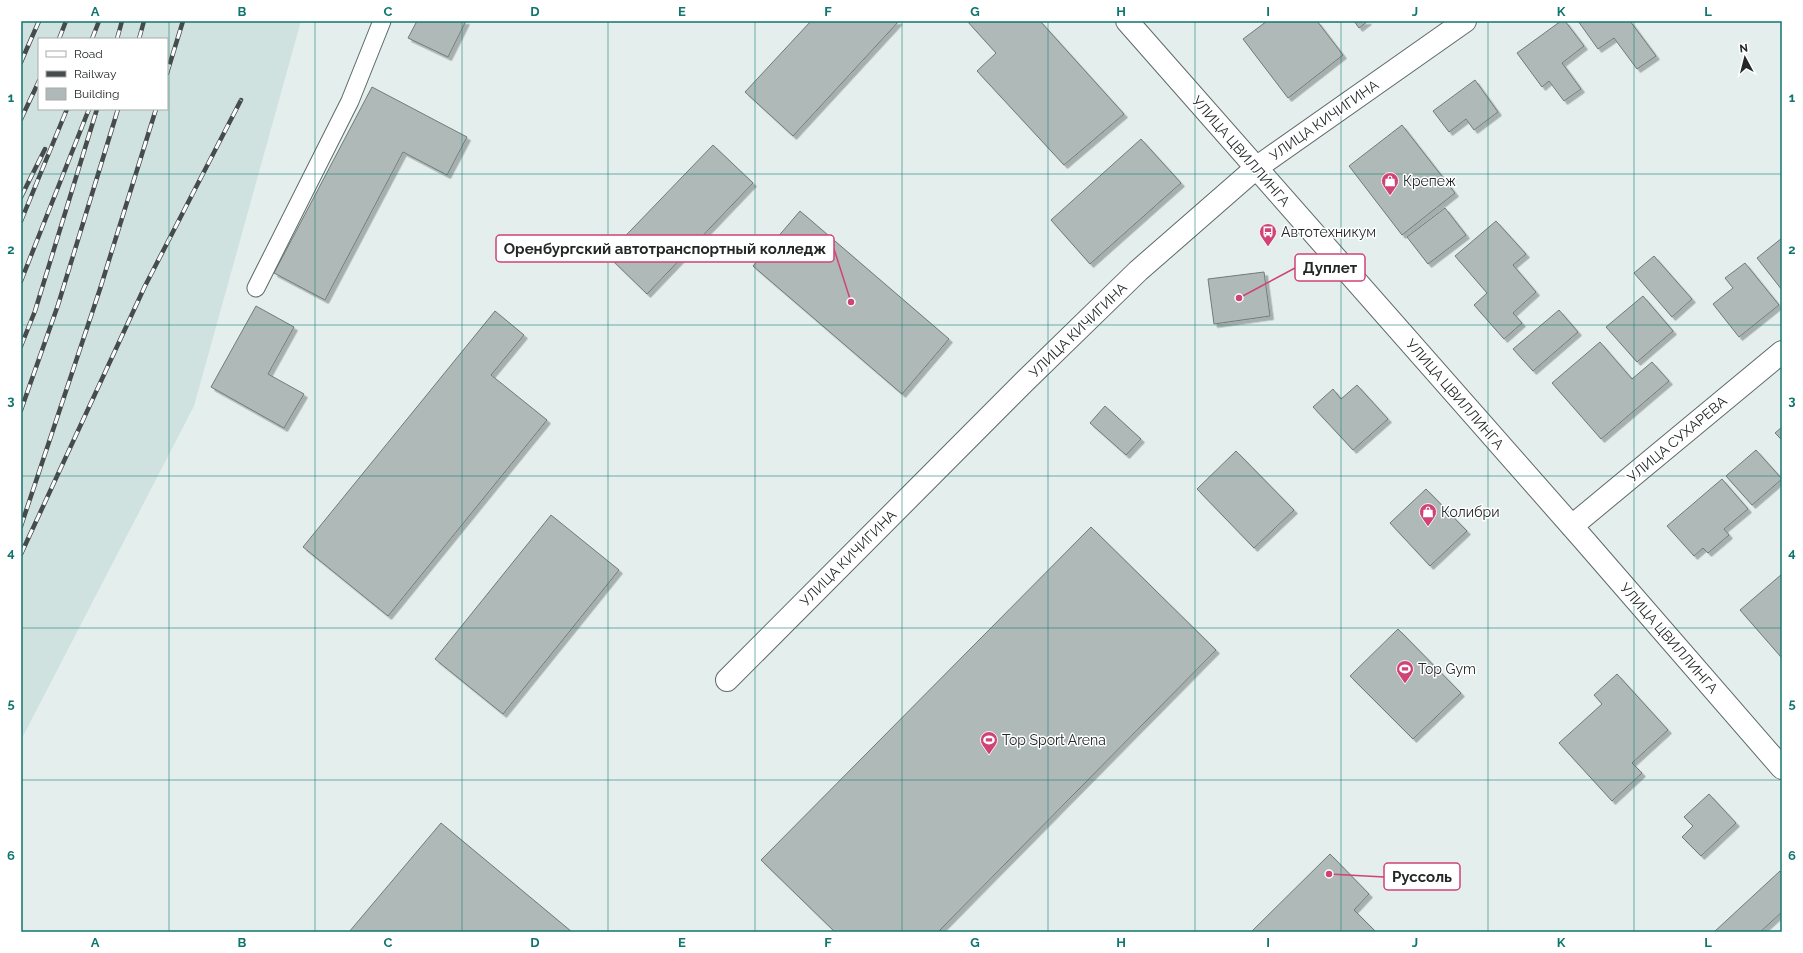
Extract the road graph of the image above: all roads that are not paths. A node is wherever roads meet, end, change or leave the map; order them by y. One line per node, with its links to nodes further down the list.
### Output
1 (382, 21): 5 (lane)
2 (1127, 21): 4 (street, УЛИЦА ЦВИЛЛИНГА)
3 (1465, 21): 4 (street, УЛИЦА КИЧИГИНА)
4 (1256, 168): 7 (street, УЛИЦА ЦВИЛЛИНГА); 8 (street, УЛИЦА КИЧИГИНА)
5 (256, 288)
6 (1782, 352): 7 (street, УЛИЦА СУХАРЕВА)
7 (1572, 526): 9 (street, УЛИЦА ЦВИЛЛИНГА)
8 (727, 680)
9 (1782, 768)

